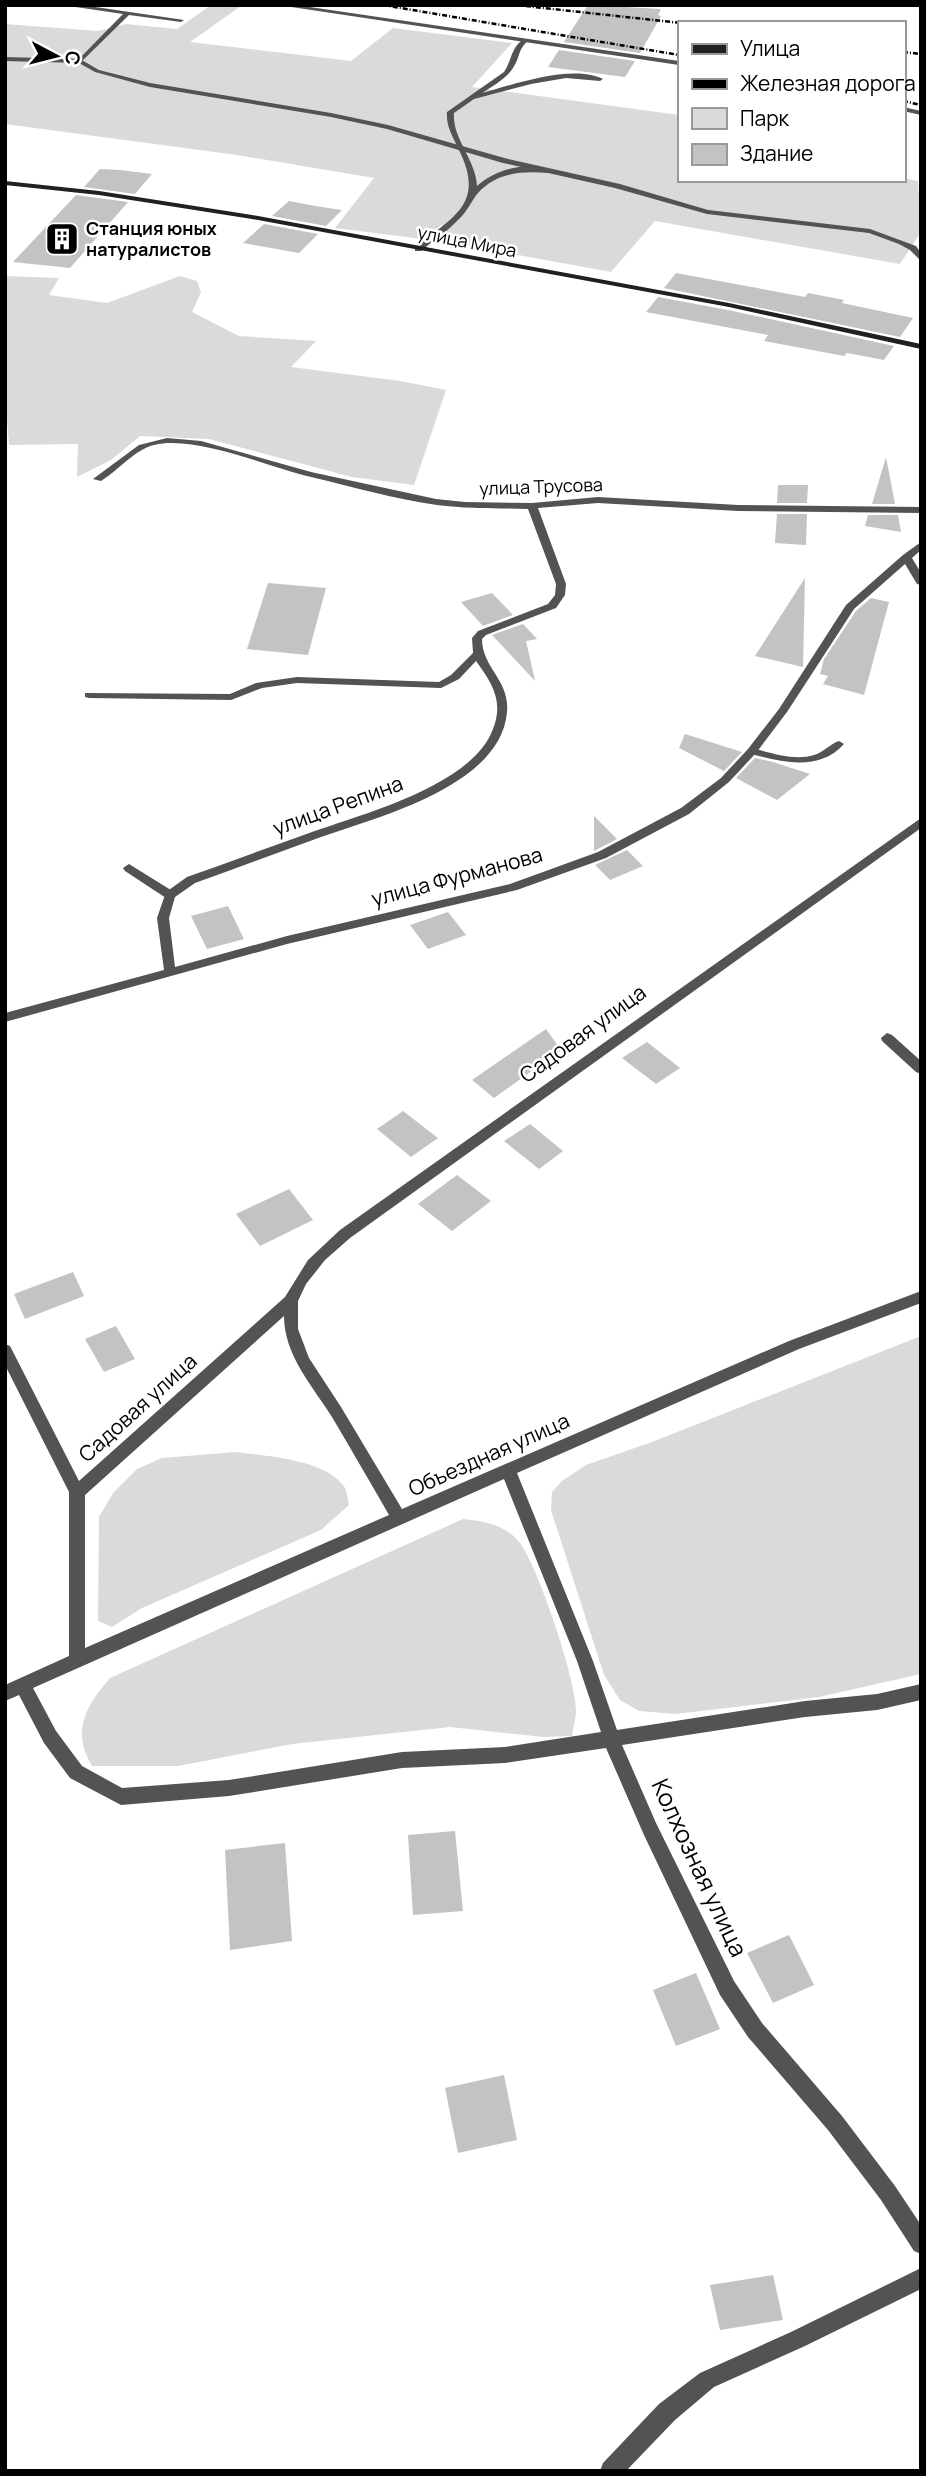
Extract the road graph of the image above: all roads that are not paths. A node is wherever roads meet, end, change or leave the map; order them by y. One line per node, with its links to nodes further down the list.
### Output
1 (65, 5): 3 (street)
2 (281, 5): 5 (street)
3 (128, 13): 4 (street); 7 (street)
4 (181, 20)
5 (526, 40): 8 (street); 10 (street)
6 (5, 59): 7 (street)
7 (80, 61): 11 (street)
8 (678, 63)
9 (600, 79): 10 (street)
10 (469, 98): 11 (street)
11 (462, 149): 12 (street); 14 (street)
12 (549, 171): 14 (street); 16 (street)
13 (5, 183): 15 (street, улица Мира)
14 (475, 192): 15 (street)
15 (418, 249): 17 (street, улица Мира)
16 (921, 259)
17 (921, 347)
18 (98, 479): 19 (street, улица Трусова)
19 (532, 506): 20 (street, улица Трусова); 24 (street)
20 (921, 510)
21 (921, 545): 22 (street, улица Фурманова)
22 (906, 558): 23 (street); 27 (street, улица Фурманова)
23 (921, 582)
24 (476, 655): 25 (street); 30 (street, улица Репина)
25 (89, 695)
26 (839, 744): 27 (street)
27 (752, 751): 31 (street, улица Фурманова)
28 (921, 822): 36 (street, Садовая улица)
29 (129, 869): 30 (street)
30 (170, 895): 31 (street)
31 (170, 972): 32 (street, улица Фурманова)
32 (5, 1018)
33 (887, 1038): 34 (street)
34 (921, 1069)
35 (921, 1297): 38 (street, Объездная улица)
36 (291, 1301): 39 (street, Садовая улица); 40 (street)
37 (5, 1350): 39 (street)
38 (508, 1470): 40 (street, Объездная улица); 45 (street, Колхозная улица)
39 (78, 1492): 41 (street)
40 (399, 1518): 41 (street, Объездная улица)
41 (77, 1660): 42 (street)
42 (23, 1685): 44 (street); 45 (street)
43 (921, 1692): 45 (street)
44 (5, 1693)
45 (612, 1741): 46 (street, Колхозная улица)
46 (921, 2244)
47 (921, 2278): 48 (street)
48 (611, 2471)

